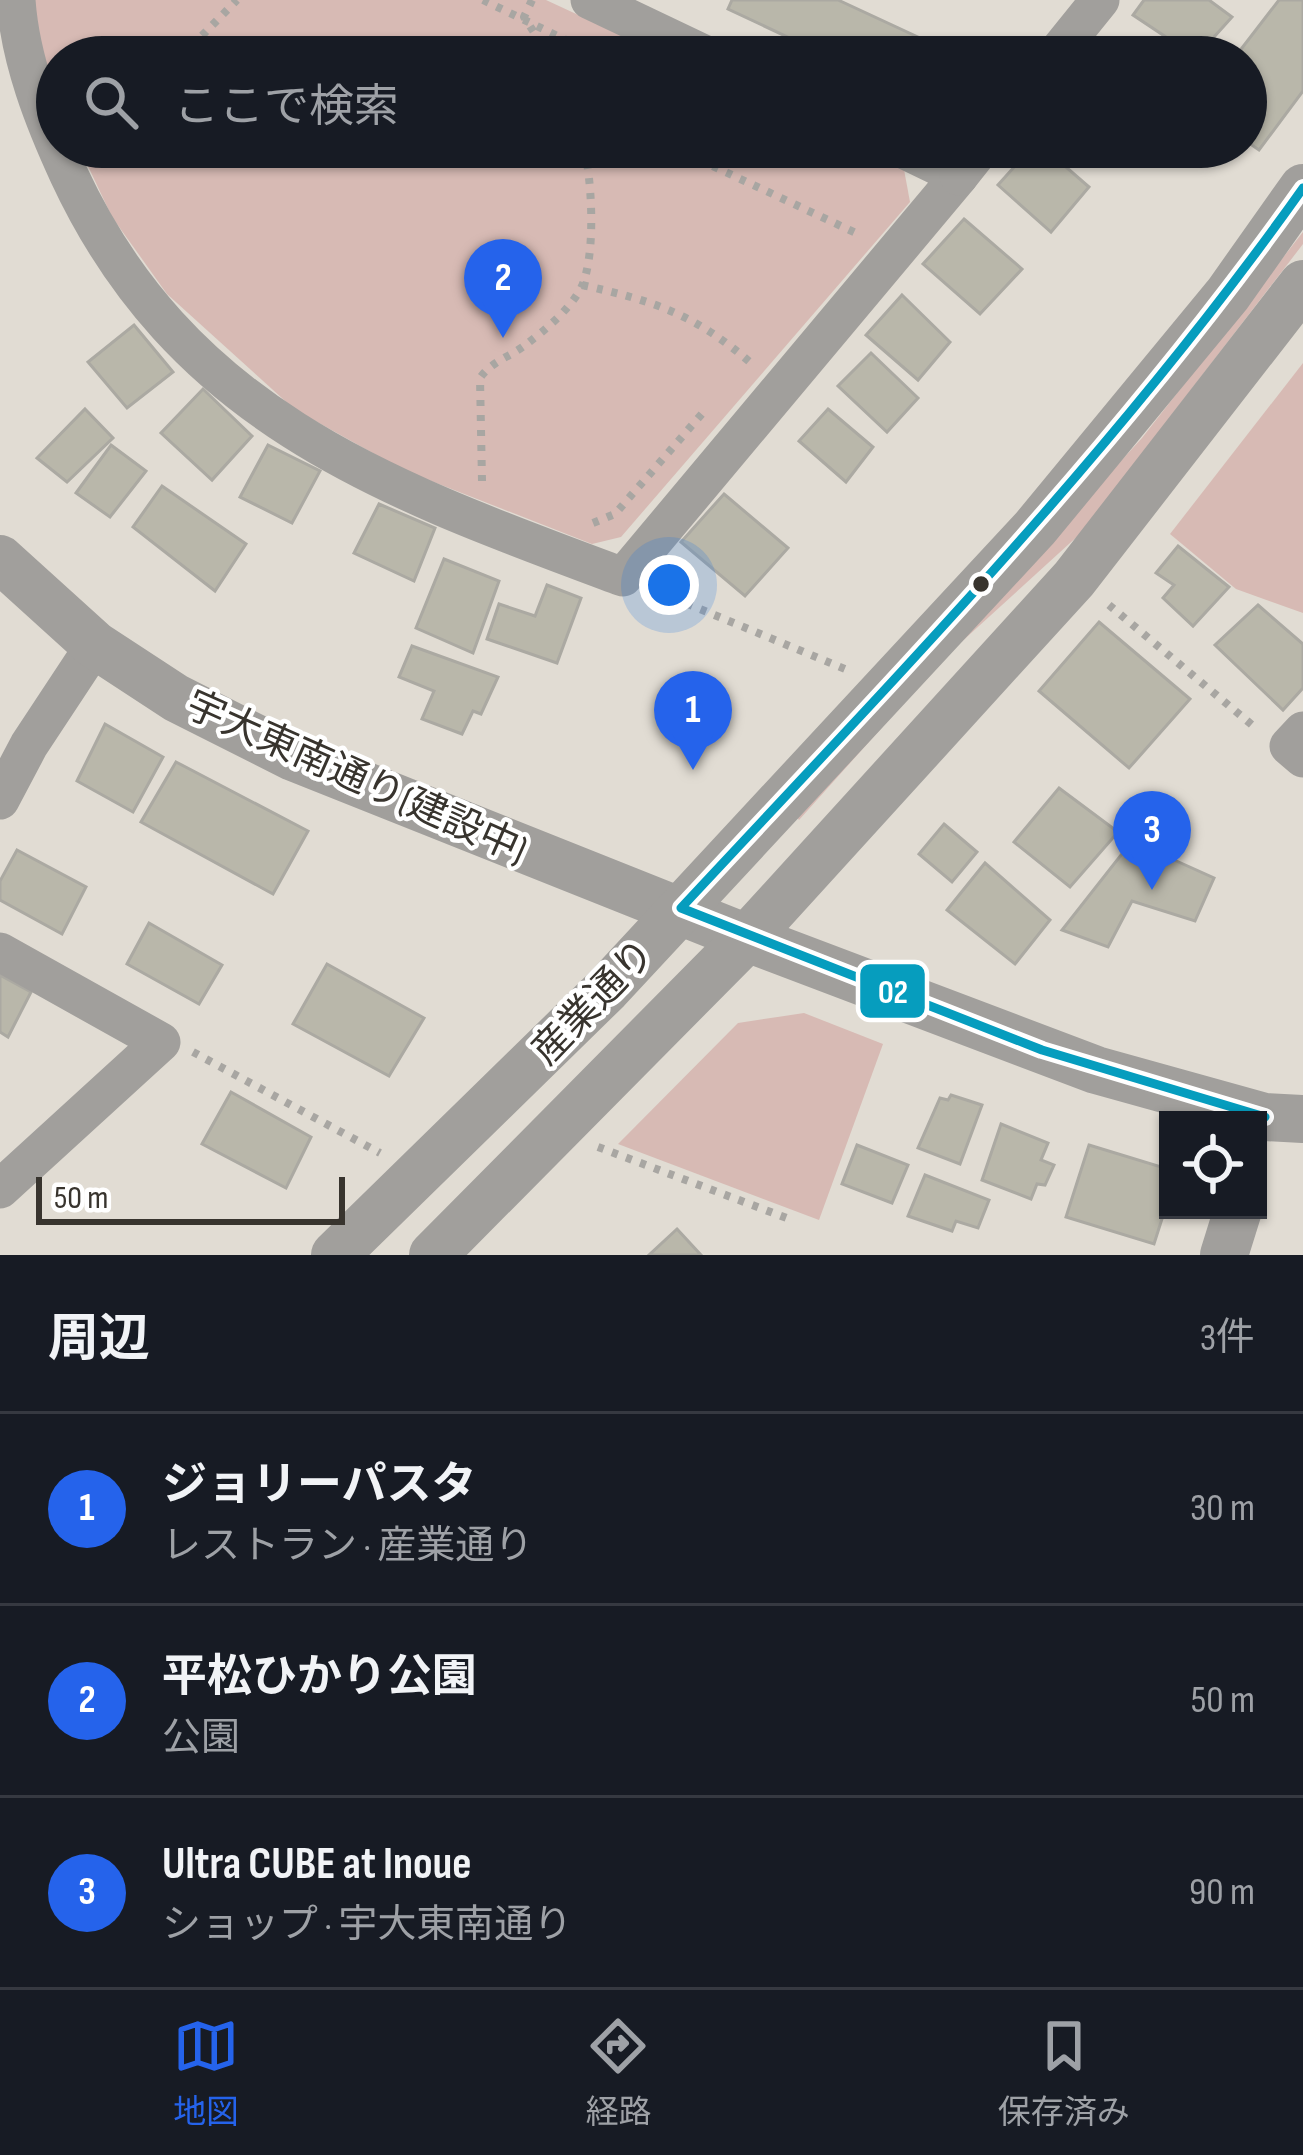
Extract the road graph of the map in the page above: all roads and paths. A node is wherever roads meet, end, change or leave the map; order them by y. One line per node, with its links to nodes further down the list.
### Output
1 (16, 0): 13 (street)
2 (236, 0): 8 (path)
3 (483, 0): 7 (path)
4 (532, 0): 7 (path)
5 (590, 0): 11 (street)
6 (1094, 1): 12 (street)
7 (524, 17): 9 (path); 10 (path)
8 (201, 36)
9 (536, 36)
10 (561, 36)
11 (666, 36)
12 (1069, 36)
13 (36, 85)
14 (66, 168): 30 (street)
15 (586, 168): 21 (path)
16 (717, 168): 19 (path)
17 (965, 168): 25 (street)
18 (1303, 188): 37 (street, 産業通り)
19 (839, 256)
20 (1303, 284): 38 (street, 産業通り)
21 (582, 285): 23 (path); 27 (path)
22 (764, 343): 23 (path)
23 (748, 361): 24 (path); 25 (path)
24 (734, 378)
25 (780, 389): 30 (street)
26 (718, 395): 28 (path)
27 (464, 480)
28 (586, 524)
29 (0, 559): 32 (street, 宇大東南通り(建設中))
30 (612, 572): 33 (path)
31 (1098, 596): 35 (path)
32 (95, 646): 34 (street); 37 (street, 宇大東南通り(建設中))
33 (857, 674)
34 (14, 738): 36 (street)
35 (1298, 745)
36 (0, 800)
37 (681, 908): 38 (street, 宇大東南通り(建設中)); 47 (street, 産業通り)
38 (747, 938): 41 (street, 宇大東南通り(建設中)); 48 (street, 産業通り)
39 (0, 952): 40 (street)
40 (161, 1042): 43 (path); 44 (street)
41 (1275, 1125)
42 (597, 1147): 46 (path)
43 (392, 1160)
44 (0, 1189)
45 (1235, 1219): 49 (street)
46 (793, 1220)
47 (335, 1255)
48 (433, 1255)
49 (1225, 1255)

